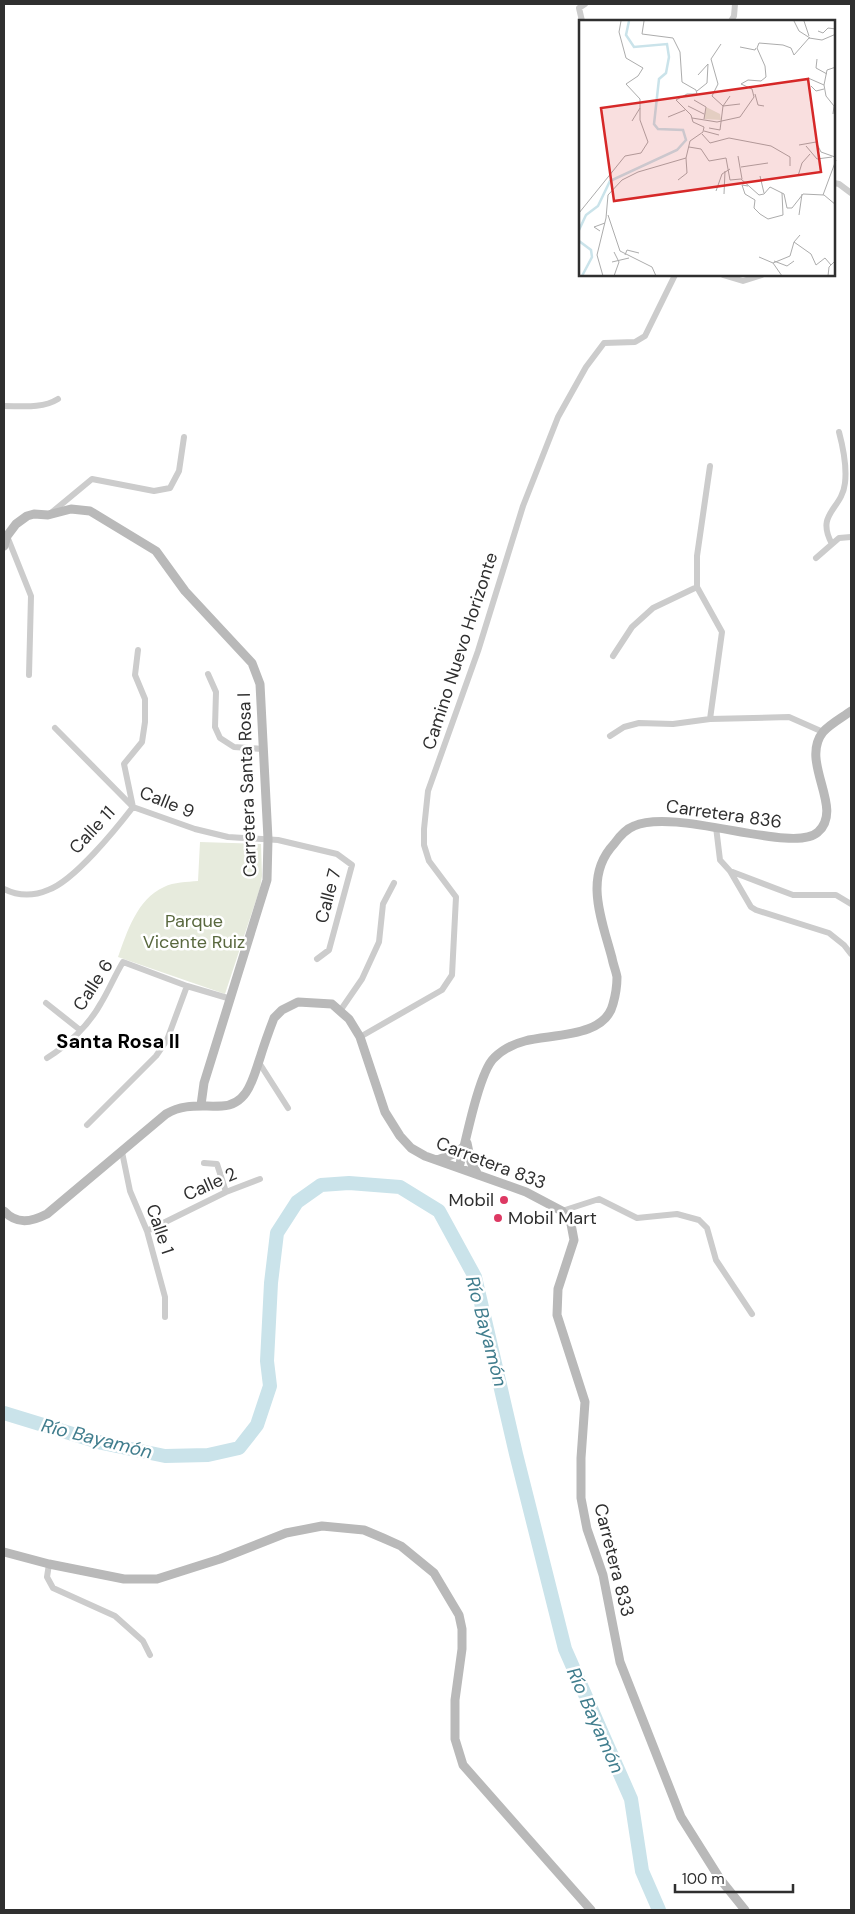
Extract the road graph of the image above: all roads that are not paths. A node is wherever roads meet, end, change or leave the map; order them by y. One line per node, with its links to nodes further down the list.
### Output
1 (585, 4): 3 (street)
2 (734, 4): 4 (street)
3 (582, 20)
4 (732, 20)
5 (835, 184): 6 (street)
6 (851, 193)
7 (675, 276): 46 (street, Camino Nuevo Horizonte)
8 (726, 276): 9 (street)
9 (759, 276)
10 (58, 399): 11 (street)
11 (4, 406)
12 (839, 432): 18 (street)
13 (184, 437): 15 (street)
14 (710, 466): 21 (street)
15 (48, 515): 16 (street, Carretera Santa Rosa I); 31 (street, Carretera Santa Rosa I)
16 (7, 536): 19 (street, Carretera Santa Rosa I); 25 (street)
17 (851, 537): 18 (street)
18 (832, 544): 20 (street)
19 (4, 546)
20 (816, 558)
21 (698, 587): 23 (street); 27 (street)
22 (138, 650): 32 (street, Calle 11)
23 (613, 656)
24 (208, 674): 31 (street)
25 (29, 675)
26 (851, 711): 29 (street)
27 (710, 720): 29 (street); 30 (street)
28 (55, 728): 32 (street, Calle 9)
29 (823, 732): 33 (street, Carretera 836)
30 (610, 736)
31 (263, 749): 34 (street, Carretera Santa Rosa I)
32 (133, 807): 34 (street, Calle 9); 37 (street, Calle 11)
33 (716, 827): 35 (street); 52 (street, Carretera 836)
34 (268, 839): 40 (street, Calle 7); 42 (street, Carretera Santa Rosa I)
35 (730, 871): 38 (street); 39 (street)
36 (394, 883): 44 (street)
37 (4, 889)
38 (851, 904)
39 (851, 954)
40 (317, 959)
41 (187, 986): 42 (street, Calle 6); 45 (street, Calle 6); 51 (street)
42 (231, 999): 49 (street, Carretera Santa Rosa I)
43 (46, 1003): 45 (street)
44 (340, 1011): 46 (street, Carretera 833); 48 (street)
45 (80, 1030): 47 (street, Calle 6)
46 (360, 1037): 54 (street, Carretera 833)
47 (47, 1058)
48 (258, 1061): 49 (street); 50 (street)
49 (201, 1105): 53 (street)
50 (288, 1108)
51 (87, 1125)
52 (466, 1142): 54 (street); 56 (street, Carretera 836); 57 (street)
53 (122, 1152): 60 (street); 62 (street, Calle 1)
54 (437, 1160): 56 (street, Carretera 833)
55 (204, 1163): 59 (street)
56 (459, 1168): 57 (street, Carretera 833)
57 (478, 1175): 61 (street, Carretera 833)
58 (260, 1179): 59 (street, Calle 2)
59 (226, 1192): 62 (street, Calle 2)
60 (4, 1211)
61 (562, 1211): 63 (street); 69 (street, Carretera 833)
62 (147, 1231): 64 (street, Calle 1)
63 (752, 1314)
64 (165, 1317)
65 (4, 1552): 66 (street)
66 (49, 1564): 67 (street); 68 (street)
67 (150, 1656)
68 (591, 1910)
69 (746, 1910)

